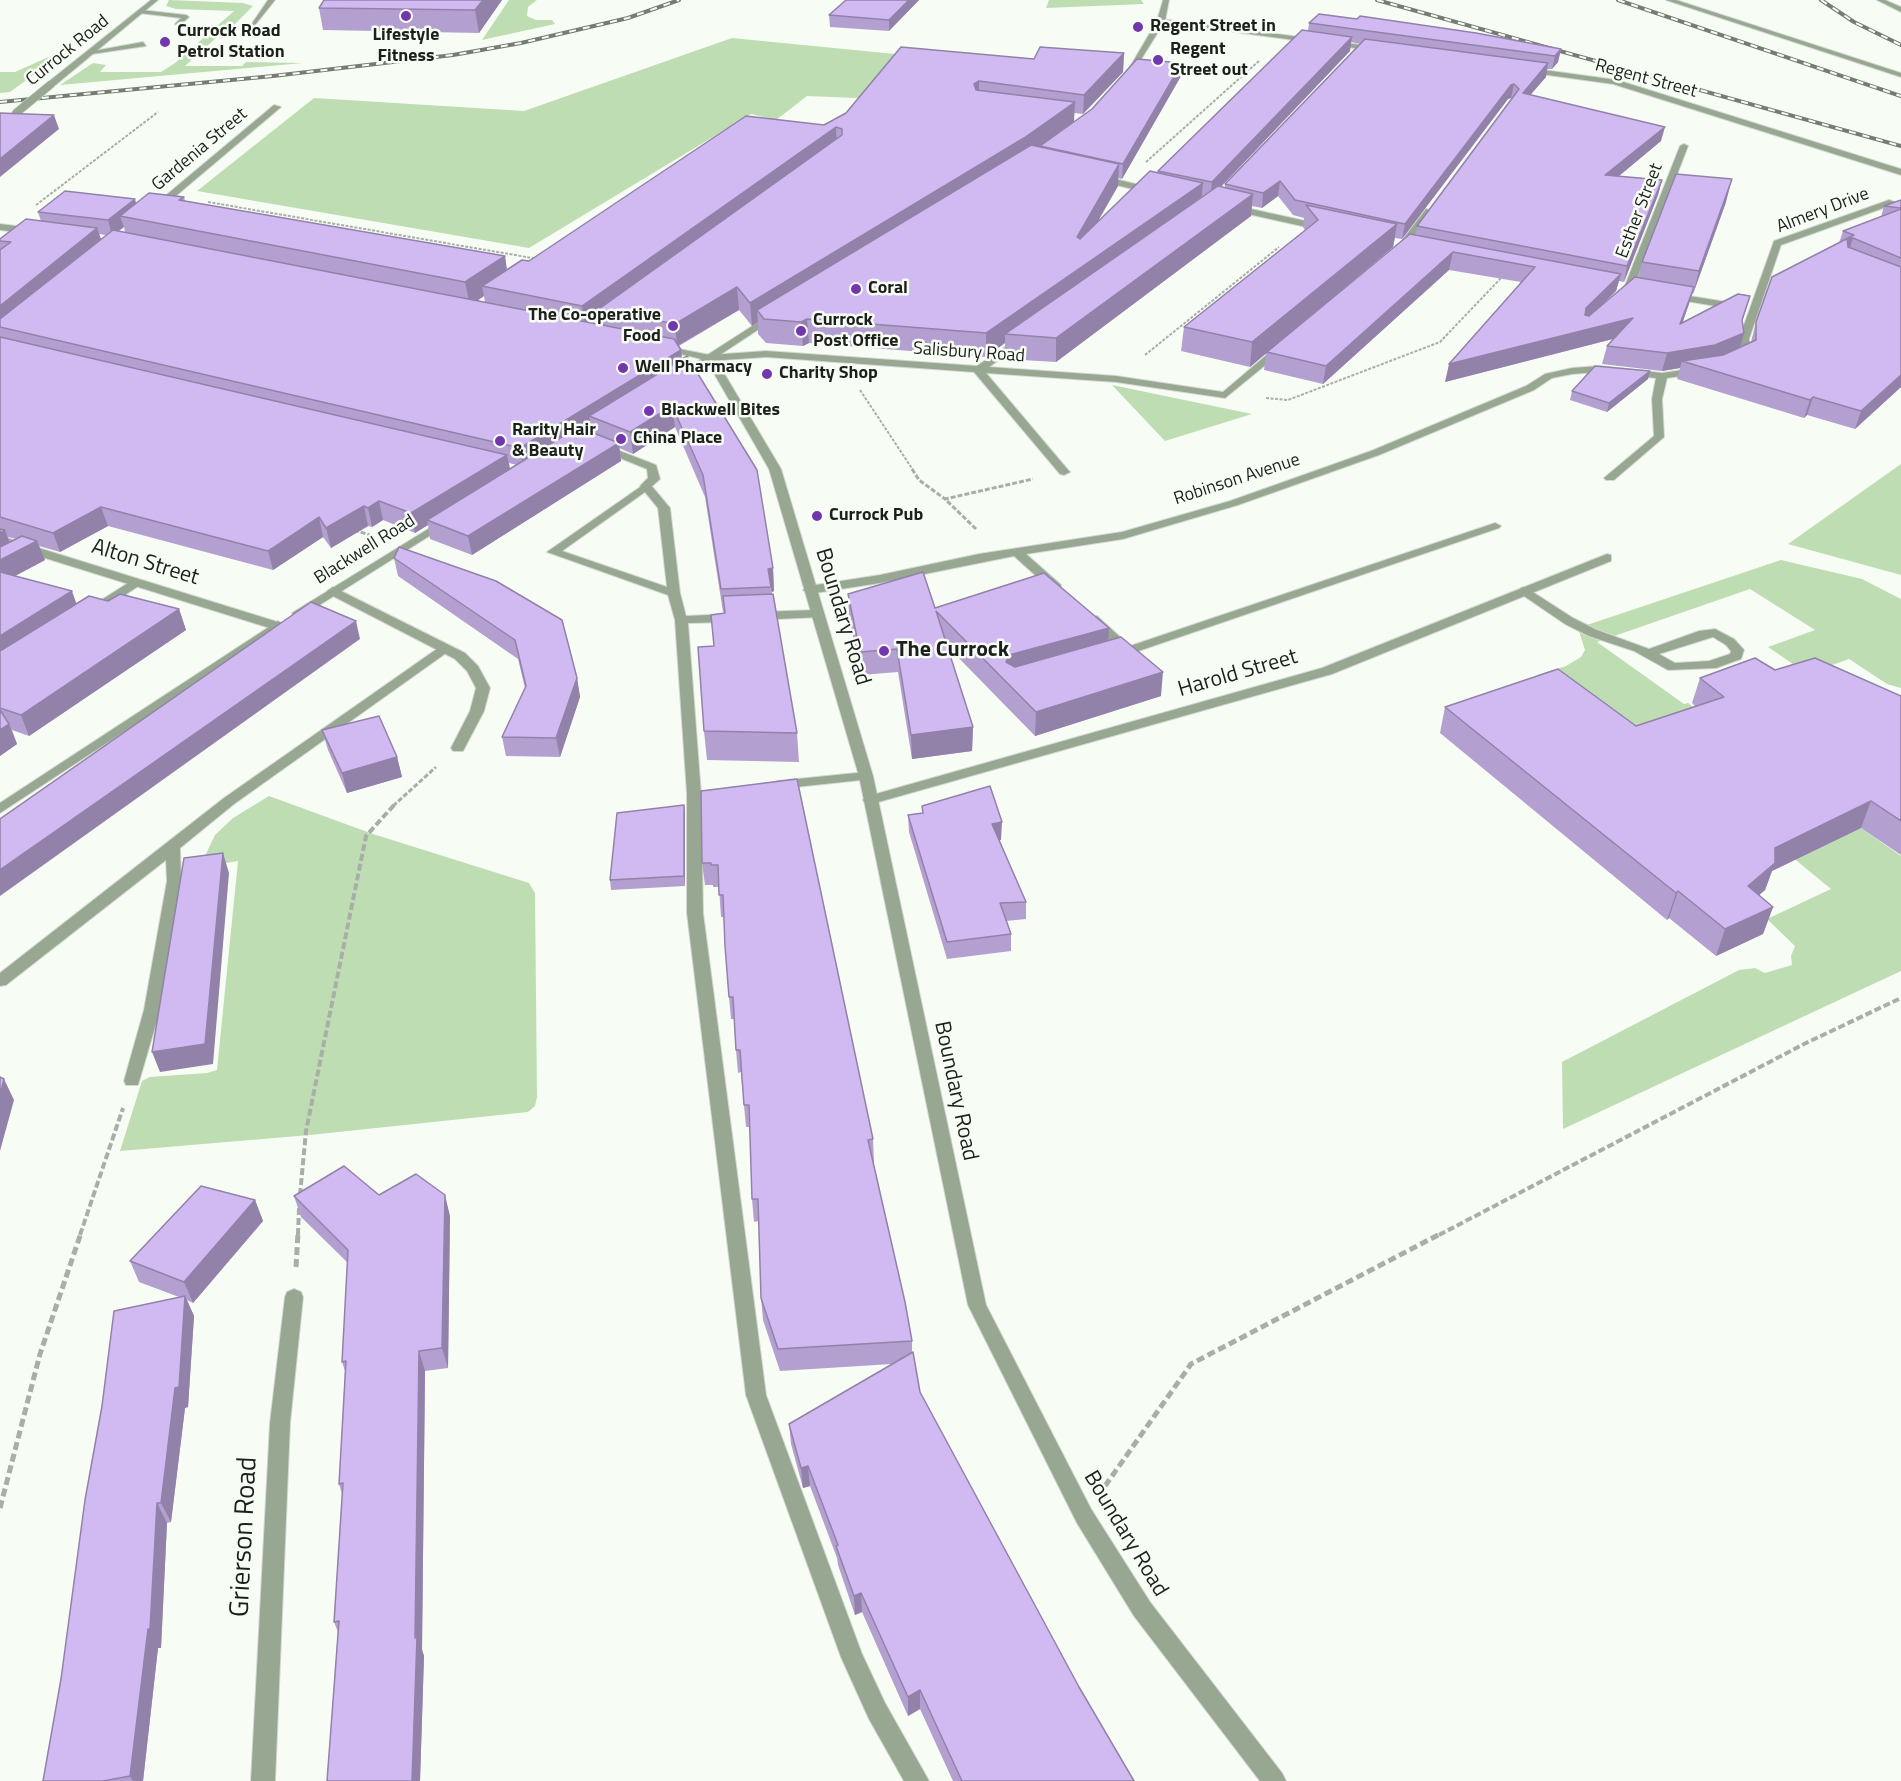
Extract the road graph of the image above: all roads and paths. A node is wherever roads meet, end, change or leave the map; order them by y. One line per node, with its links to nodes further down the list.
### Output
1 (155, 0): 7 (street, Currock Road)
2 (272, 0): 10 (street)
3 (1166, 0): 8 (street)
4 (1670, 0): 18 (street)
5 (1880, 0): 6 (street)
6 (1901, 10)
7 (141, 12): 9 (street); 15 (street, Currock Road)
8 (1161, 21): 11 (street); 19 (street)
9 (179, 24)
10 (253, 24)
11 (1287, 37): 13 (street); 26 (path)
12 (143, 44): 15 (street)
13 (1361, 47): 14 (street); 16 (street)
14 (1383, 50)
15 (92, 51): 22 (street, Currock Road, bridge)
16 (1353, 55)
17 (1525, 69): 24 (street, Regent Street)
18 (1901, 75)
19 (1117, 86)
20 (277, 107): 28 (street, Gardenia Street)
21 (158, 112): 33 (path)
22 (8, 119)
23 (1683, 146): 42 (street, Esther Street)
24 (1901, 172)
25 (1091, 177): 26 (street)
26 (1122, 184): 27 (street)
27 (1167, 194)
28 (171, 195): 32 (street, Gardenia Street); 39 (path)
29 (1223, 206): 34 (street)
30 (1433, 207): 36 (street)
31 (1901, 207): 46 (street, Almery Drive)
32 (144, 218)
33 (3, 228): 35 (street)
34 (1340, 231)
35 (41, 232)
36 (1405, 245): 37 (street); 38 (street)
37 (1395, 247)
38 (1416, 247)
39 (547, 260)
40 (1504, 274): 58 (path)
41 (1616, 287): 42 (street)
42 (1628, 289): 43 (street); 45 (street)
43 (1639, 291)
44 (1662, 295): 46 (street)
45 (1611, 305)
46 (1754, 310): 53 (street, Almery Drive)
47 (780, 313): 51 (street)
48 (1027, 335): 54 (street)
49 (1288, 342): 58 (street)
50 (654, 347): 51 (street)
51 (710, 358): 52 (street, Salisbury Road); 57 (street); 75 (street, Boundary Road)
52 (840, 360): 54 (street, Salisbury Road); 63 (path)
53 (1725, 363)
54 (978, 370): 58 (street, Salisbury Road); 60 (street)
55 (1704, 370): 56 (street)
56 (1662, 376): 61 (street); 70 (street, Robinson Avenue)
57 (669, 382)
58 (1225, 395)
59 (591, 442): 62 (street)
60 (1064, 472): 63 (path)
61 (1610, 478)
62 (646, 486): 78 (street); 78 (street)
63 (945, 499): 71 (path)
64 (455, 516): 68 (street, Blackwell Road)
65 (1495, 526): 86 (street)
66 (348, 528): 68 (path)
67 (0, 540): 69 (street, Alton Street)
68 (405, 547): 76 (street, Blackwell Road)
69 (28, 548): 73 (street); 74 (street, Alton Street)
70 (1016, 552): 71 (street, Robinson Avenue); 79 (street)
71 (1003, 554): 75 (street, Robinson Avenue)
72 (1607, 558): 77 (street, Harold Street)
73 (9, 560)
74 (136, 582): 82 (street); 84 (street, Alton Street)
75 (809, 590): 81 (street, Boundary Road)
76 (333, 591): 84 (street, Blackwell Road); 85 (street)
77 (1525, 591): 87 (street); 92 (street, Harold Street)
78 (674, 593): 83 (street)
79 (1069, 598)
80 (1086, 613): 86 (street)
81 (818, 614): 83 (street); 90 (street, Boundary Road)
82 (78, 620)
83 (681, 620): 102 (street)
84 (277, 626): 93 (street, Blackwell Road)
85 (444, 648): 89 (street); 94 (street)
86 (1129, 651): 88 (street)
87 (1649, 653): 87 (street)
88 (1106, 657)
89 (458, 748): 98 (path)
90 (866, 776): 91 (street); 92 (street, Boundary Road)
91 (763, 787)
92 (870, 800): 100 (street, Boundary Road)
93 (0, 809)
94 (173, 847): 95 (street); 97 (street)
95 (0, 981)
96 (1901, 998): 100 (path)
97 (132, 1081): 99 (path)
98 (294, 1298): 101 (street, Grierson Road)
99 (0, 1508)
100 (1084, 1516): 103 (street, Boundary Road)
101 (263, 1781)
102 (917, 1781)
103 (1274, 1781)

